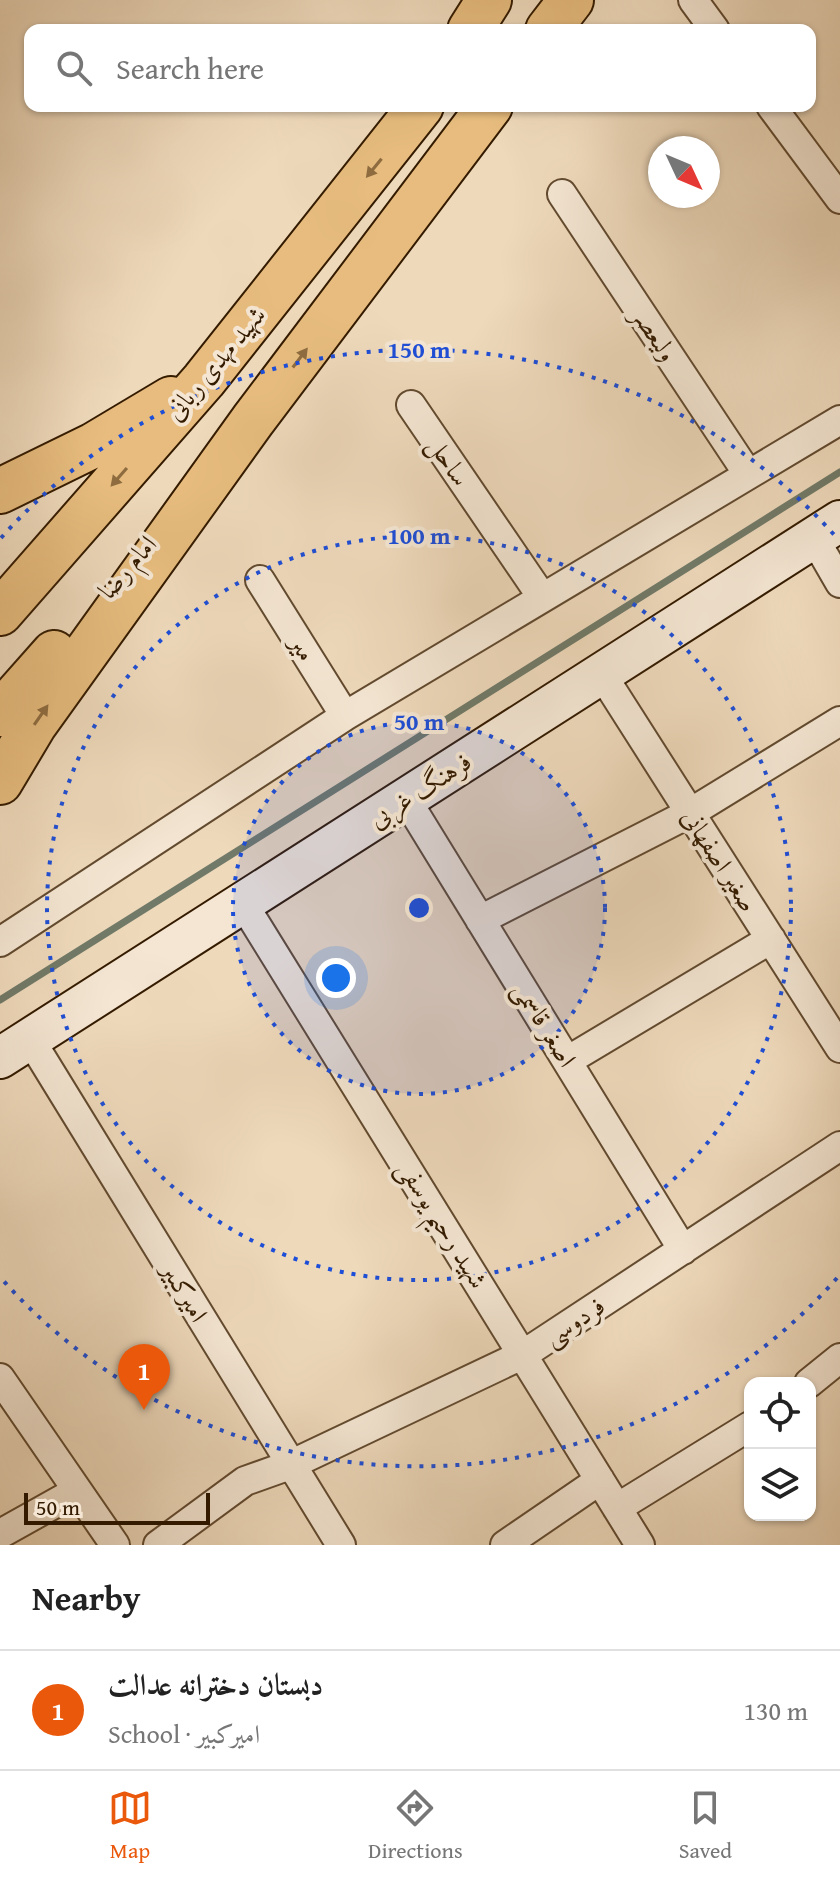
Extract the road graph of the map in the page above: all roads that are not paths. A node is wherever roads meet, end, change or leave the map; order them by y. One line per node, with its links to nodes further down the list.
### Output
1 (489, 0): 4 (highway)
2 (571, 0): 5 (highway)
3 (693, 0): 6 (street)
4 (474, 24)
5 (553, 24)
6 (711, 24)
7 (416, 112): 12 (highway, شهید مهدی ربانی, one-way to 12)
8 (485, 112): 14 (highway, one-way to 8)
9 (775, 112): 11 (street)
10 (562, 194): 16 (street, ولیعصر)
11 (840, 199)
12 (204, 380): 17 (highway); 22 (highway, شهید مهدی ربانی, one-way to 22)
13 (411, 405): 21 (street, ساحل)
14 (253, 420): 24 (highway, امام رضا); 27 (highway, one-way to 14)
15 (840, 420): 16 (street)
16 (748, 474): 21 (street)
17 (0, 491)
18 (827, 530): 20 (street); 23 (street, فرهنگ غربی)
19 (260, 580): 25 (street, میر)
20 (840, 583)
21 (542, 597): 25 (street)
22 (0, 613)
23 (601, 673): 28 (street, فرهنگ غربی); 29 (street, صغیر اصفهانی)
24 (0, 714)
25 (345, 716): 33 (street)
26 (840, 721): 29 (street)
27 (0, 782)
28 (406, 799): 30 (street, فرهنگ غربی); 31 (street, اصغر قاسمی)
29 (690, 813): 31 (street); 32 (street, صغیر اصفهانی)
30 (244, 905): 35 (street, فرهنگ غربی); 39 (street, شهید رحیم یوسفی)
31 (480, 920): 36 (street, اصغر قاسمی)
32 (771, 939): 34 (street, صغیر اصفهانی); 36 (street)
33 (0, 942)
34 (836, 1031)
35 (15, 1049): 44 (street, امیرکبیر)
36 (567, 1061): 38 (street, اصغر قاسمی)
37 (840, 1146): 38 (street, فردوسی)
38 (683, 1250): 39 (street, فردوسی)
39 (524, 1354): 44 (street, فردوسی); 45 (street, شهید رحیم یوسفی)
40 (840, 1358): 41 (street)
41 (816, 1377)
42 (0, 1378): 46 (street)
43 (744, 1430): 47 (street)
44 (290, 1465): 50 (street, فردوسی); 51 (street, امیرکبیر)
45 (600, 1480): 47 (street, شهید رحیم یوسفی); 52 (street)
46 (77, 1491): 48 (street); 49 (street)
47 (617, 1508): 53 (street, شهید رحیم یوسفی)
48 (0, 1534)
49 (115, 1545)
50 (158, 1545)
51 (341, 1545)
52 (505, 1545)
53 (640, 1545)

